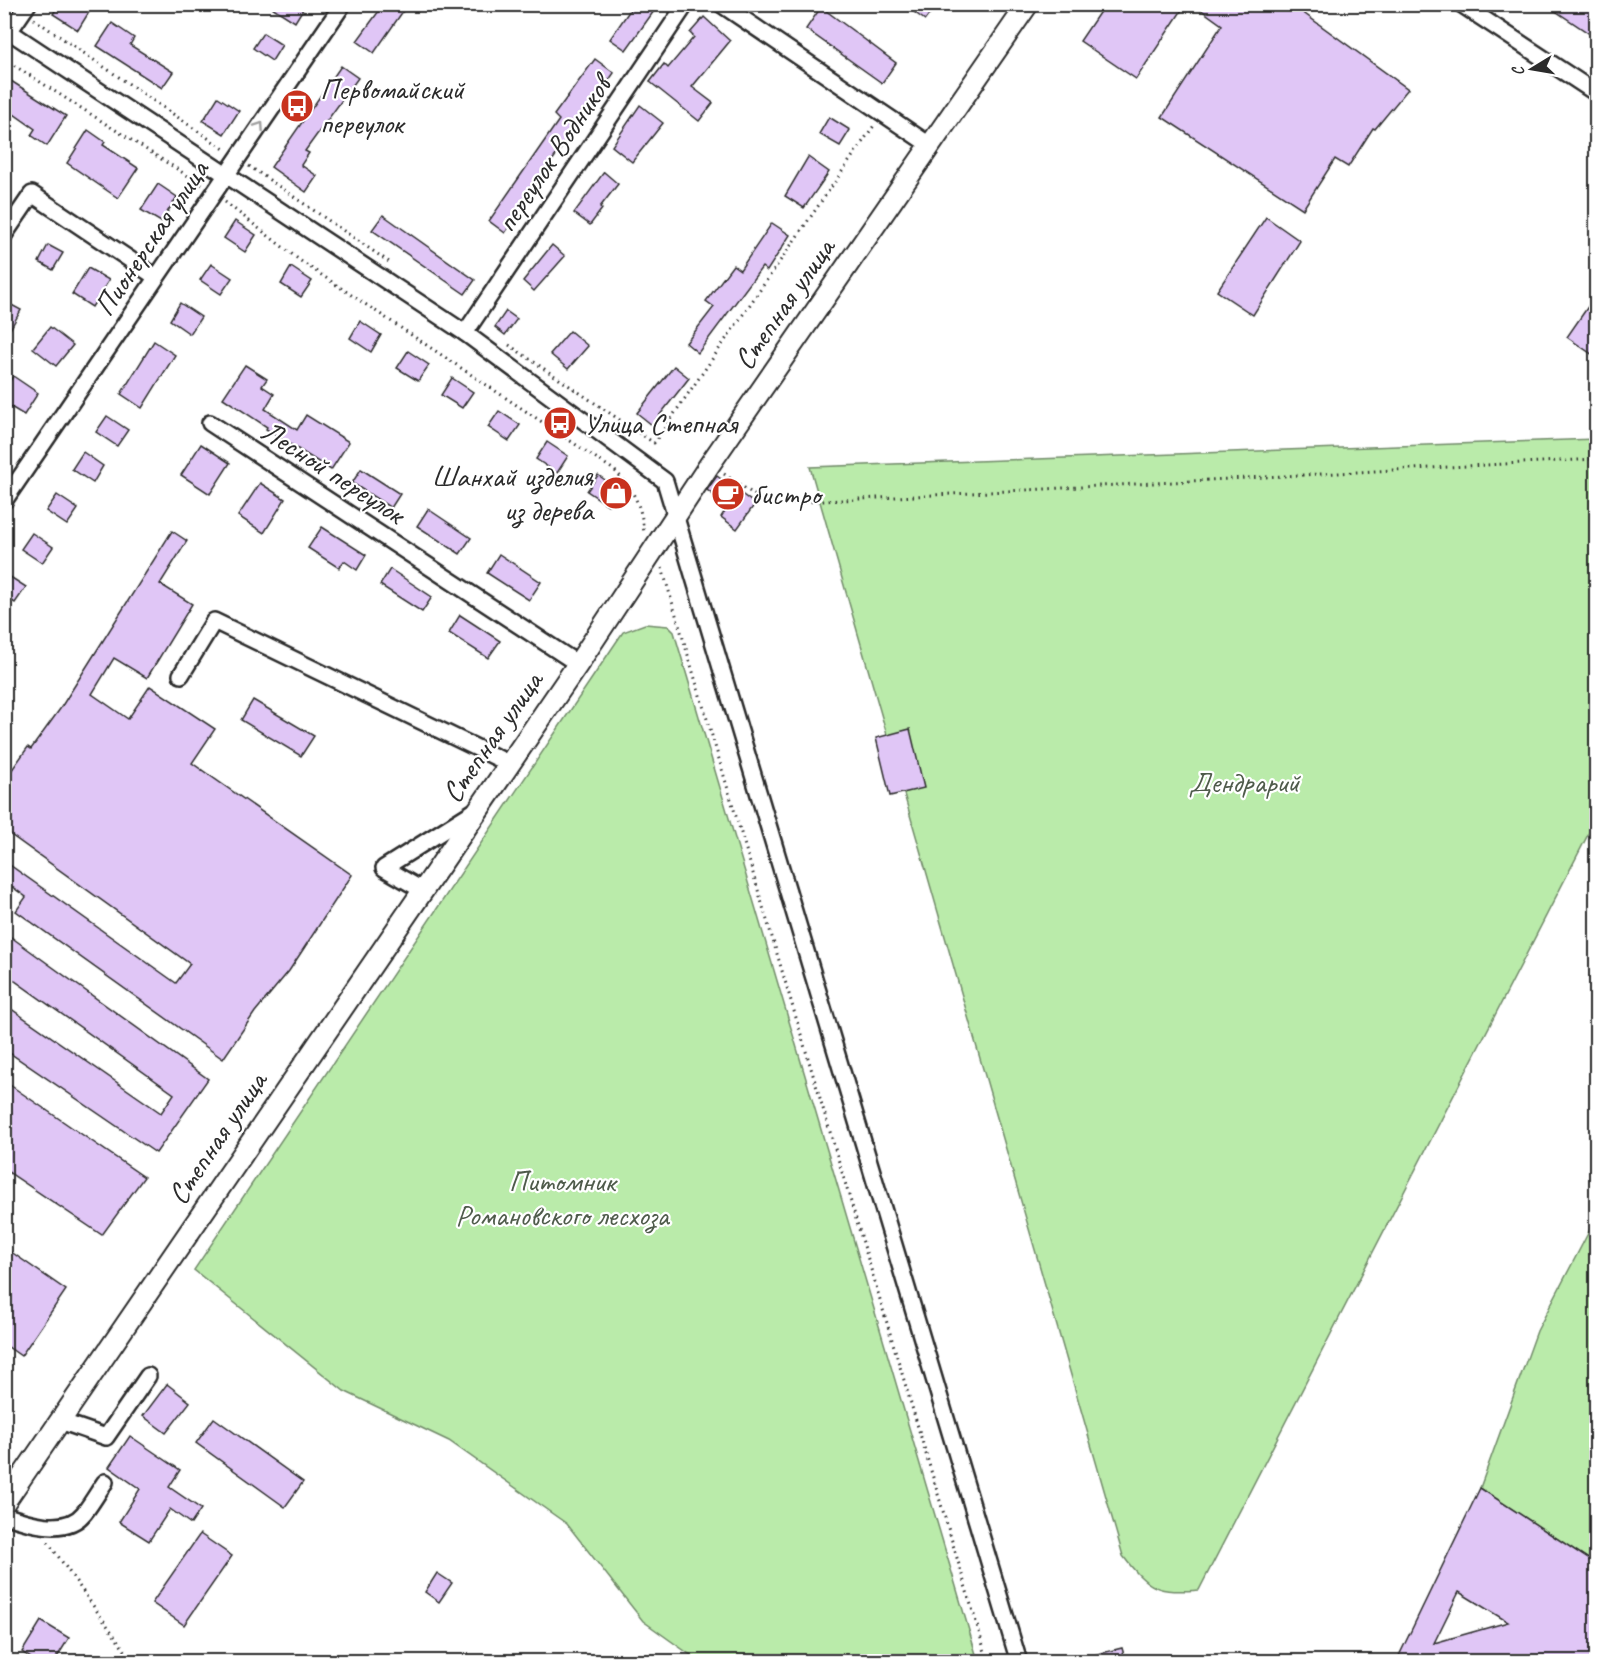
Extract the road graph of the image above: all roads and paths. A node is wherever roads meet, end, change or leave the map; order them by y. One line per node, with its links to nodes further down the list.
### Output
1 (343, 4): 12 (street, Пионерская улица, one-way to 1)
2 (686, 4): 18 (street, переулок Водников)
3 (721, 4): 10 (street)
4 (1028, 4): 11 (main road, Степная улица)
5 (1468, 7): 9 (street)
6 (25, 8): 7 (street); 12 (path)
7 (6, 33): 13 (street)
8 (4, 59): 14 (path)
9 (1596, 93)
10 (883, 113): 11 (street); 20 (path)
11 (931, 146): 25 (main road, Степная улица)
12 (238, 159): 13 (street, Пионерская улица); 16 (path)
13 (228, 174): 14 (street, Пионерская улица); 18 (street)
14 (210, 191): 17 (street, Пионерская улица); 23 (path)
15 (4, 235): 17 (street)
16 (395, 266)
17 (156, 278): 26 (street, Пионерская улица)
18 (465, 333): 21 (street)
19 (501, 339): 20 (path)
20 (574, 389): 21 (path)
21 (563, 406): 23 (path); 27 (street)
22 (210, 423): 29 (street, Лесной переулок)
23 (549, 427): 28 (path)
24 (1596, 459): 25 (path)
25 (710, 464): 27 (main road, Степная улица)
26 (4, 501)
27 (676, 515): 28 (main road, Степная улица); 42 (street)
28 (652, 552): 29 (main road, Степная улица); 41 (path)
29 (578, 664): 31 (main road, Степная улица)
30 (181, 675): 31 (street)
31 (510, 764): 32 (main road, Степная улица)
32 (481, 806): 33 (main road, Степная улица); 33 (street)
33 (422, 890): 35 (main road, Степная улица)
34 (148, 1376): 35 (street)
35 (60, 1421): 37 (main road, Степная улица)
36 (105, 1482): 39 (street)
37 (4, 1503)
38 (4, 1515): 39 (street)
39 (35, 1525): 40 (path)
40 (134, 1662)
41 (988, 1662)
42 (1019, 1662)

